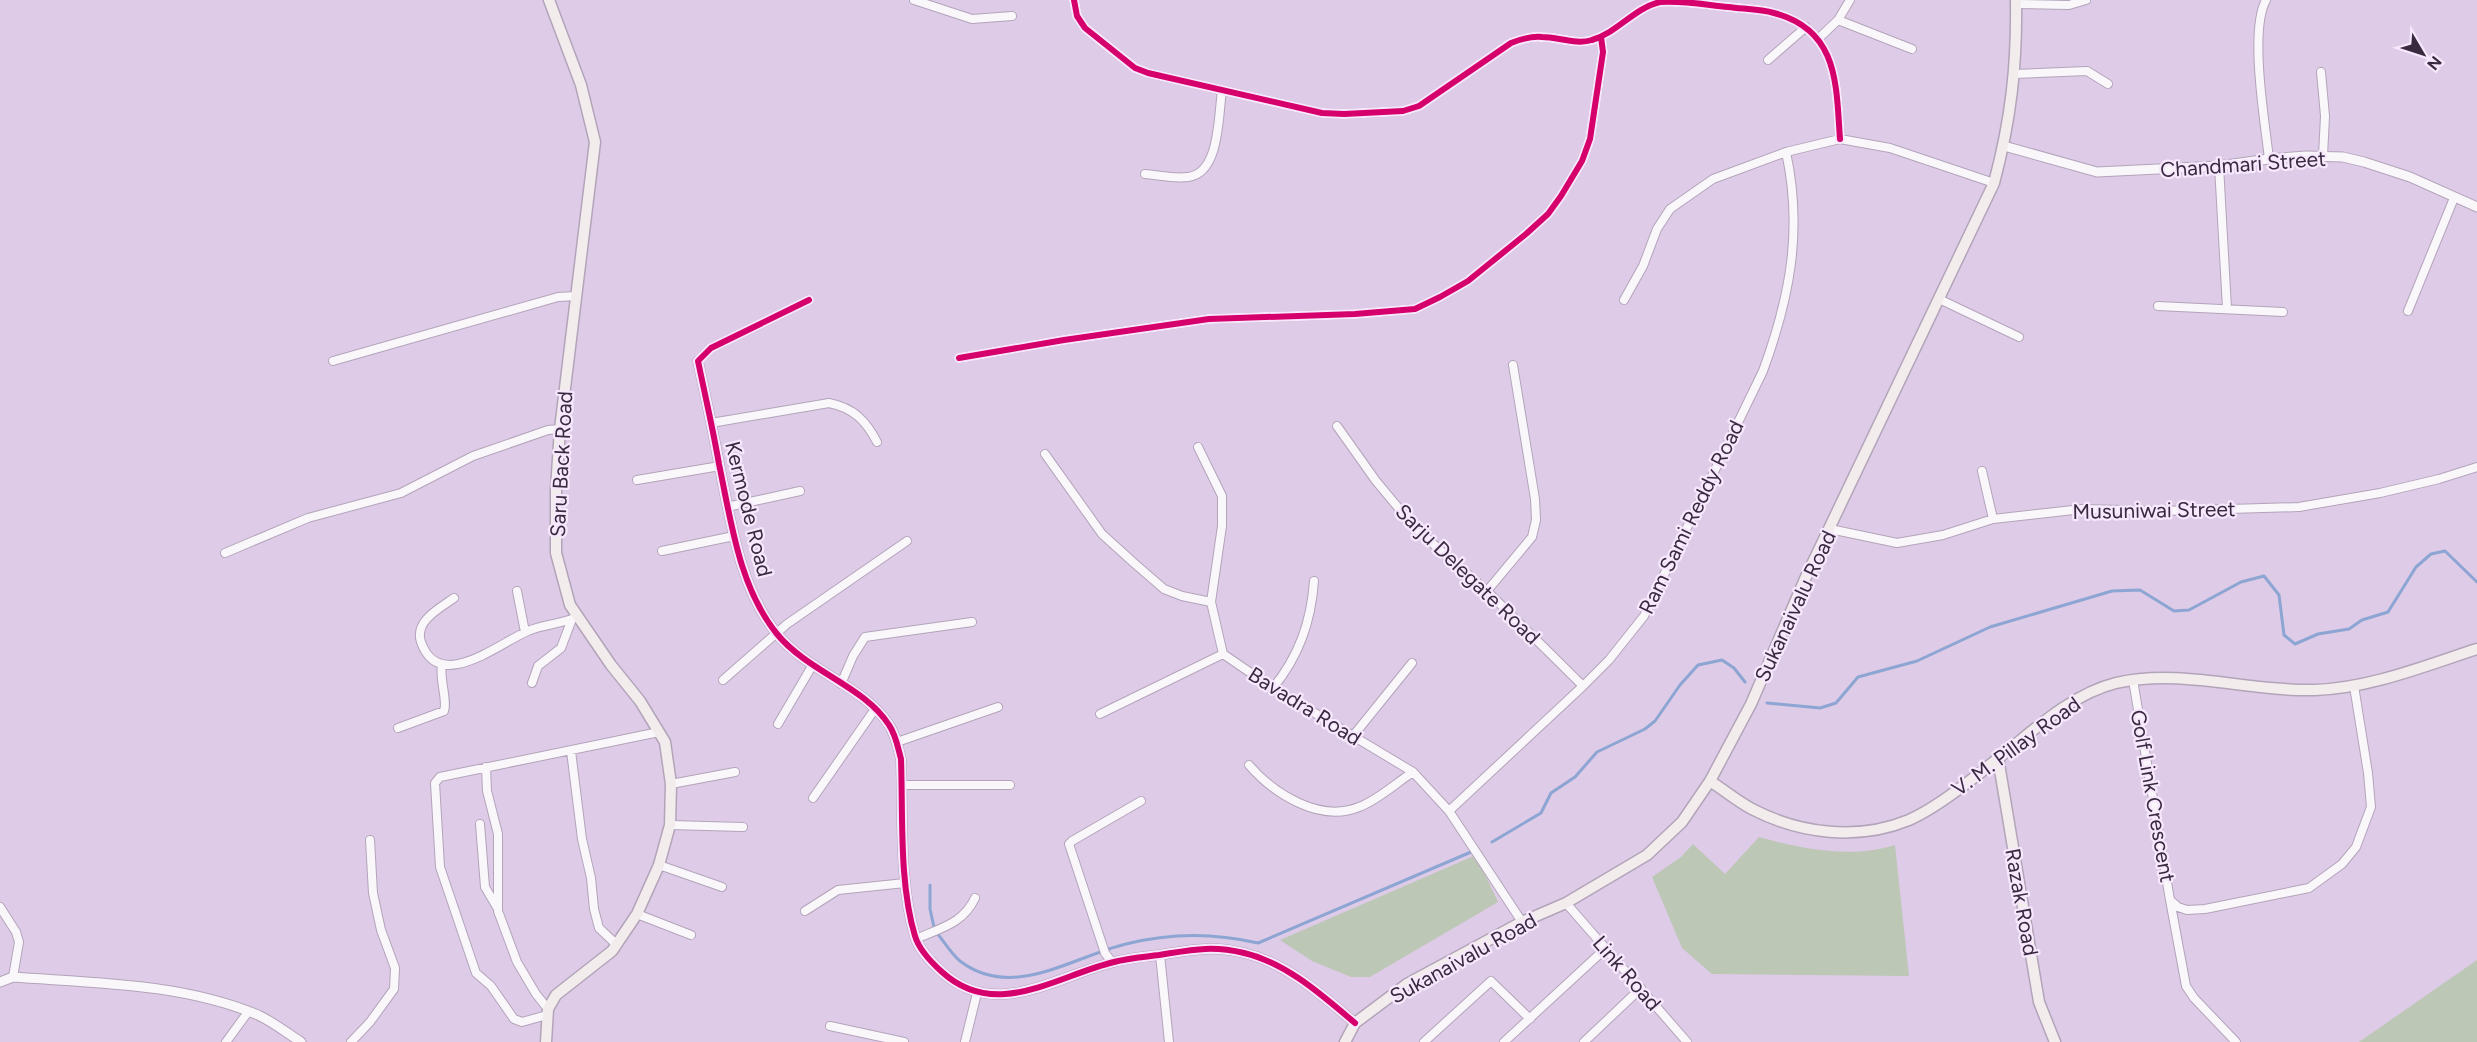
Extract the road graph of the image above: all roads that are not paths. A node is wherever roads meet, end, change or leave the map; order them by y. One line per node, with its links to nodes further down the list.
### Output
1 (549, 0): 29 (main road, Saru Back Road)
2 (914, 0): 8 (street)
3 (1074, 0): 18 (street)
4 (1850, 0): 9 (street)
5 (2086, 0): 7 (street)
6 (2266, 0): 23 (street)
7 (2016, 2): 16 (main road, Sukanaivalu Road)
8 (1012, 16)
9 (1838, 20): 12 (street); 13 (street)
10 (1806, 27): 11 (street); 12 (street); 14 (street)
11 (1601, 37): 18 (street); 38 (street)
12 (1818, 39): 19 (street)
13 (1912, 49)
14 (1768, 60)
15 (2321, 72): 22 (street)
16 (2015, 74): 17 (street); 20 (main road, Sukanaivalu Road)
17 (2108, 84)
18 (1222, 91): 25 (street)
19 (1840, 139): 21 (street); 26 (street)
20 (2004, 146): 24 (street, Chandmari Street); 26 (main road, Sukanaivalu Road)
21 (1786, 152): 32 (street); 78 (street, Ram Sami Reddy Road)
22 (2323, 156): 23 (street, Chandmari Street); 27 (street, Chandmari Street)
23 (2269, 159): 24 (street, Chandmari Street)
24 (2219, 166): 34 (street)
25 (1145, 174)
26 (1994, 183): 30 (main road, Sukanaivalu Road)
27 (2454, 198): 28 (street, Chandmari Street); 35 (street)
28 (2477, 207)
29 (576, 296): 39 (street); 44 (main road, Saru Back Road)
30 (1939, 299): 37 (street); 55 (main road, Sukanaivalu Road)
31 (809, 300): 40 (street)
32 (1624, 300)
33 (2158, 306): 34 (street)
34 (2227, 308): 36 (street)
35 (2408, 311)
36 (2283, 312)
37 (2019, 337)
38 (959, 358)
39 (333, 360)
40 (698, 361): 42 (street, Kermode Road)
41 (1513, 365): 62 (street)
42 (711, 423): 45 (street); 48 (street, Kermode Road)
43 (1337, 426): 62 (street, Sarju Delegate Road)
44 (560, 429): 59 (street); 65 (main road, Saru Back Road)
45 (877, 442)
46 (1198, 447): 64 (street)
47 (1045, 454): 64 (street)
48 (720, 466): 51 (street); 53 (street, Kermode Road)
49 (2477, 467): 54 (street, Musuniwai Street)
50 (1982, 471): 54 (street)
51 (638, 480)
52 (800, 491): 53 (street)
53 (727, 507): 56 (street, Kermode Road)
54 (1993, 519): 55 (street, Musuniwai Street)
55 (1830, 530): 95 (main road, Sukanaivalu Road)
56 (734, 536): 58 (street); 68 (street, Kermode Road)
57 (907, 541): 68 (street)
58 (662, 551)
59 (225, 553)
60 (1314, 581): 80 (street)
61 (517, 591): 67 (street)
62 (1487, 591): 78 (street, Sarju Delegate Road)
63 (454, 598): 72 (street)
64 (1211, 602): 70 (street)
65 (575, 618): 67 (street); 76 (street); 86 (main road, Saru Back Road)
66 (972, 622): 77 (street)
67 (525, 632): 72 (street)
68 (777, 634): 73 (street, Kermode Road); 74 (street)
69 (2477, 650): 79 (main road, V. M. Pillay Road)
70 (1223, 654): 80 (street, Bavadra Road); 83 (street)
71 (1412, 663): 87 (street)
72 (442, 665): 85 (street)
73 (812, 666): 77 (street, Kermode Road); 84 (street)
74 (723, 680)
75 (2133, 680): 79 (main road, V. M. Pillay Road); 90 (main road, V. M. Pillay Road); 110 (street, Golf Link Crescent)
76 (532, 683)
77 (841, 684): 82 (street, Kermode Road)
78 (1583, 686): 101 (street, Ram Sami Reddy Road)
79 (2354, 686): 110 (street, Golf Link Crescent)
80 (1273, 688): 87 (street, Bavadra Road)
81 (998, 707): 88 (street)
82 (875, 709): 88 (street, Kermode Road); 99 (street)
83 (1100, 714)
84 (778, 724)
85 (398, 728)
86 (659, 732): 89 (street); 96 (main road, Saru Back Road)
87 (1353, 735): 94 (street, Bavadra Road)
88 (897, 742): 97 (street, Kermode Road)
89 (571, 751): 92 (street); 119 (street)
90 (1998, 758): 95 (main road, V. M. Pillay Road); 144 (main road, Razak Road)
91 (1249, 765): 94 (street)
92 (486, 767): 113 (street); 128 (street)
93 (735, 771): 96 (street)
94 (1413, 772): 101 (street, Bavadra Road)
95 (1710, 782): 111 (main road, Sukanaivalu Road)
96 (671, 784): 103 (main road, Saru Back Road)
97 (902, 785): 98 (street); 107 (street, Kermode Road)
98 (1010, 785)
99 (813, 798)
100 (1141, 801): 122 (street)
101 (1449, 811): 116 (street, Bavadra Road)
102 (480, 824): 113 (street)
103 (670, 825): 104 (street); 106 (main road, Saru Back Road)
104 (743, 827)
105 (370, 840): 135 (street)
106 (659, 865): 108 (street); 115 (main road, Saru Back Road)
107 (905, 883): 114 (street); 118 (street, Kermode Road)
108 (722, 886)
109 (975, 898): 118 (street)
110 (2170, 900): 145 (street)
111 (1566, 903): 116 (main road, Sukanaivalu Road); 120 (street, Link Road)
112 (0, 907): 123 (street)
113 (498, 911): 128 (street)
114 (805, 911)
115 (637, 914): 117 (street); 119 (main road, Saru Back Road)
116 (1522, 922): 130 (main road, Sukanaivalu Road)
117 (691, 935)
118 (916, 939): 126 (street, Kermode Road)
119 (616, 945): 128 (main road, Saru Back Road)
120 (1605, 949): 125 (street, Link Road); 129 (street)
121 (1160, 955): 122 (street); 130 (street); 139 (street)
122 (1112, 962): 126 (street)
123 (13, 977): 124 (street); 127 (street)
124 (0, 982)
125 (1641, 988): 142 (street); 143 (street, Link Road)
126 (977, 993): 138 (street)
127 (248, 1012): 133 (street); 134 (street)
128 (548, 1012): 136 (main road)
129 (1530, 1019): 140 (street); 141 (street)
130 (1355, 1023): 132 (main road, Sukanaivalu Road)
131 (830, 1026): 137 (street)
132 (1350, 1040)
133 (226, 1042)
134 (301, 1042)
135 (351, 1042)
136 (546, 1042)
137 (903, 1042)
138 (965, 1042)
139 (1169, 1042)
140 (1424, 1042)
141 (1504, 1042)
142 (1584, 1042)
143 (1687, 1042)
144 (2055, 1042)
145 (2236, 1042)

